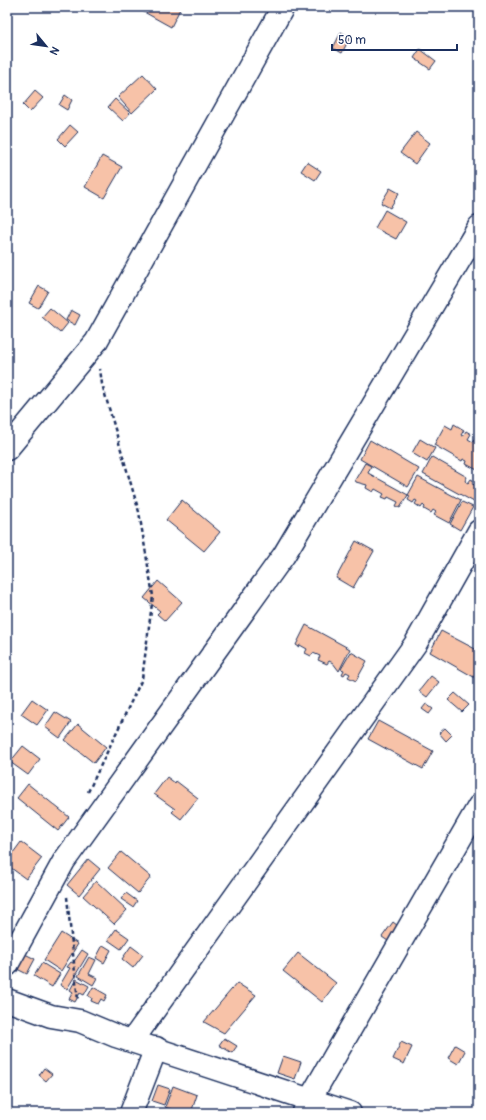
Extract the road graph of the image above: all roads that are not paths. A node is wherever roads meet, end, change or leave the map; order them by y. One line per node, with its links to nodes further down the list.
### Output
1 (283, 7): 3 (street)
2 (479, 227): 6 (street)
3 (7, 449)
4 (479, 531): 8 (street)
5 (479, 806): 10 (street)
6 (7, 965)
7 (7, 1000): 8 (street)
8 (132, 1041): 9 (street)
9 (156, 1048): 10 (street); 11 (street)
10 (307, 1106): 12 (street)
11 (131, 1113)
12 (350, 1113)

